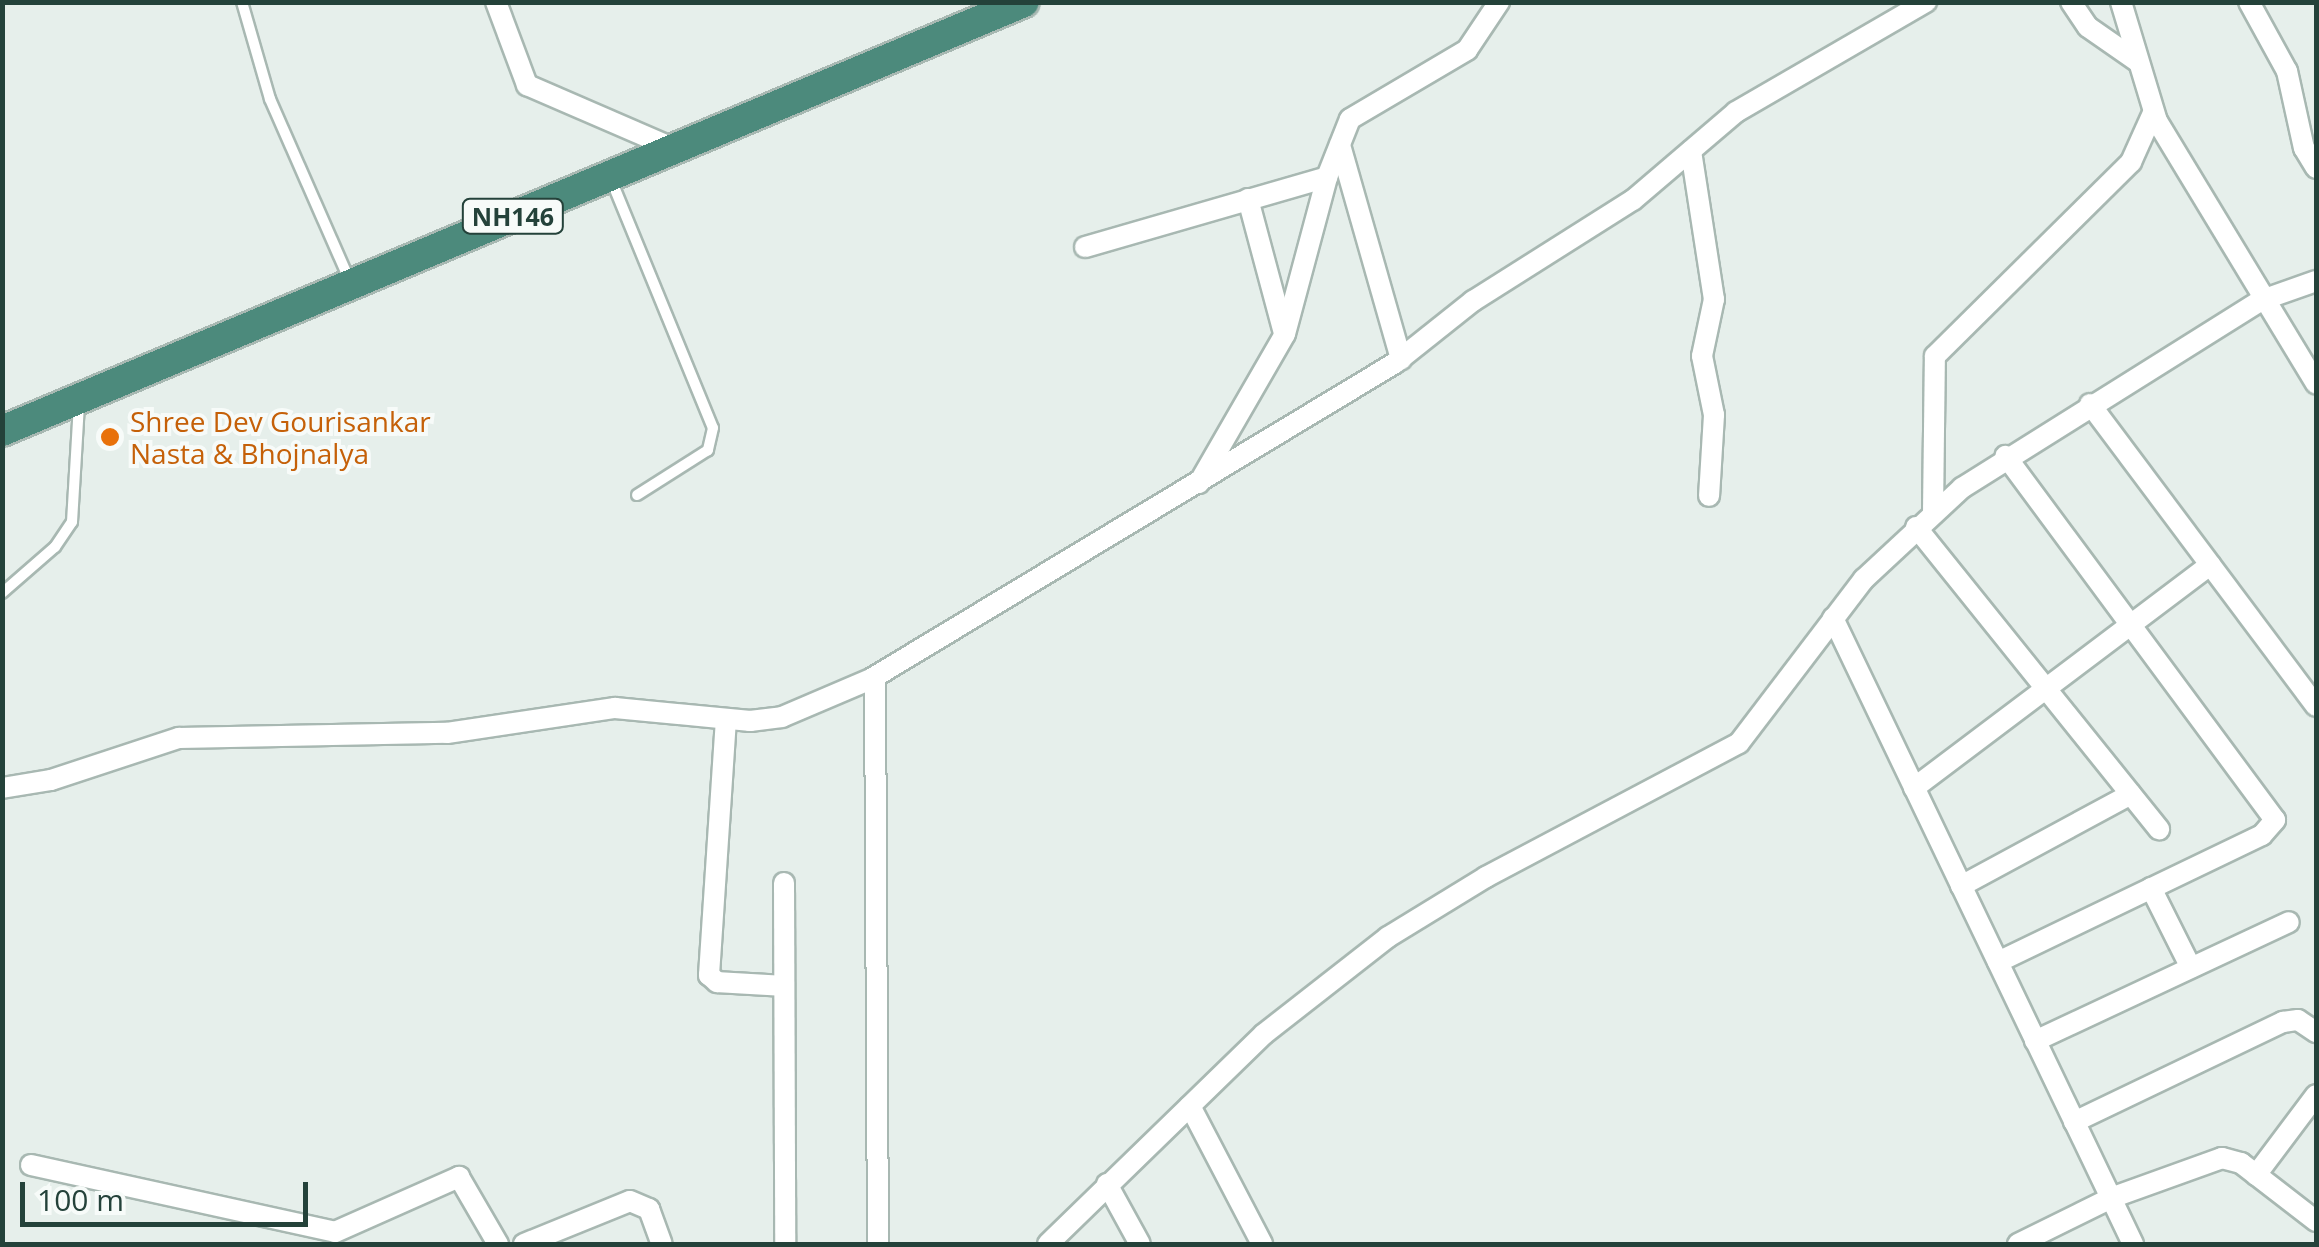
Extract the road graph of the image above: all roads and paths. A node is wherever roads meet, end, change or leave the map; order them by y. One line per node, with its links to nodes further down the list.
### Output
1 (242, 2): 20 (lane)
2 (496, 2): 12 (street)
3 (1024, 2): 12 (highway, NH146)
4 (1500, 2): 11 (street)
5 (1926, 2): 13 (street)
6 (2071, 2): 9 (street)
7 (2122, 2): 9 (street)
8 (2249, 2): 14 (street)
9 (2138, 61): 10 (street)
10 (2153, 112): 21 (street); 32 (street)
11 (1340, 145): 16 (street); 23 (street)
12 (675, 149): 15 (highway, NH146)
13 (1691, 150): 23 (street); 31 (street)
14 (2316, 168)
15 (610, 176): 20 (highway, NH146); 30 (lane)
16 (1327, 177): 17 (street); 22 (street)
17 (1248, 199): 18 (street); 22 (street)
18 (1085, 248)
19 (2316, 281): 21 (street)
20 (350, 282): 25 (highway, NH146)
21 (2262, 300): 24 (street); 26 (street)
22 (1285, 334): 29 (street)
23 (1400, 359): 29 (street)
24 (2316, 384)
25 (79, 399): 27 (highway, NH146); 35 (lane)
26 (2090, 404): 28 (street); 34 (street)
27 (2, 431)
28 (2006, 456): 32 (street); 37 (street)
29 (1198, 485): 38 (street)
30 (636, 495)
31 (1709, 496)
32 (1933, 512): 33 (street)
33 (1916, 526): 36 (street); 39 (street)
34 (2210, 565): 37 (street); 40 (street)
35 (2, 592)
36 (1833, 618): 43 (street); 56 (street)
37 (2132, 624): 39 (street); 48 (street)
38 (875, 676): 41 (street); 68 (street)
39 (2045, 689): 43 (street); 44 (street)
40 (2316, 706)
41 (726, 719): 42 (street); 52 (street)
42 (2, 788)
43 (1914, 788): 47 (street)
44 (2131, 794): 45 (street); 47 (street)
45 (2159, 829)
46 (784, 883): 52 (street)
47 (1961, 886): 50 (street)
48 (2151, 888): 50 (street); 51 (street)
49 (2288, 922): 51 (street)
50 (1998, 962): 54 (street)
51 (2190, 968): 54 (street)
52 (784, 986): 67 (street)
53 (2316, 1032): 57 (street)
54 (2035, 1041): 57 (street)
55 (2316, 1095): 59 (street)
56 (1190, 1106): 60 (street); 71 (street)
57 (2074, 1122): 61 (street)
58 (31, 1164): 63 (street)
59 (2256, 1175): 61 (street); 62 (street)
60 (1108, 1184): 69 (street); 70 (street)
61 (2110, 1198): 72 (street); 73 (street)
62 (2316, 1221)
63 (325, 1237): 64 (street)
64 (498, 1244)
65 (524, 1244): 66 (street)
66 (662, 1244)
67 (785, 1244)
68 (878, 1244)
69 (1048, 1244)
70 (1140, 1244)
71 (1262, 1244)
72 (2018, 1244)
73 (2132, 1244)

